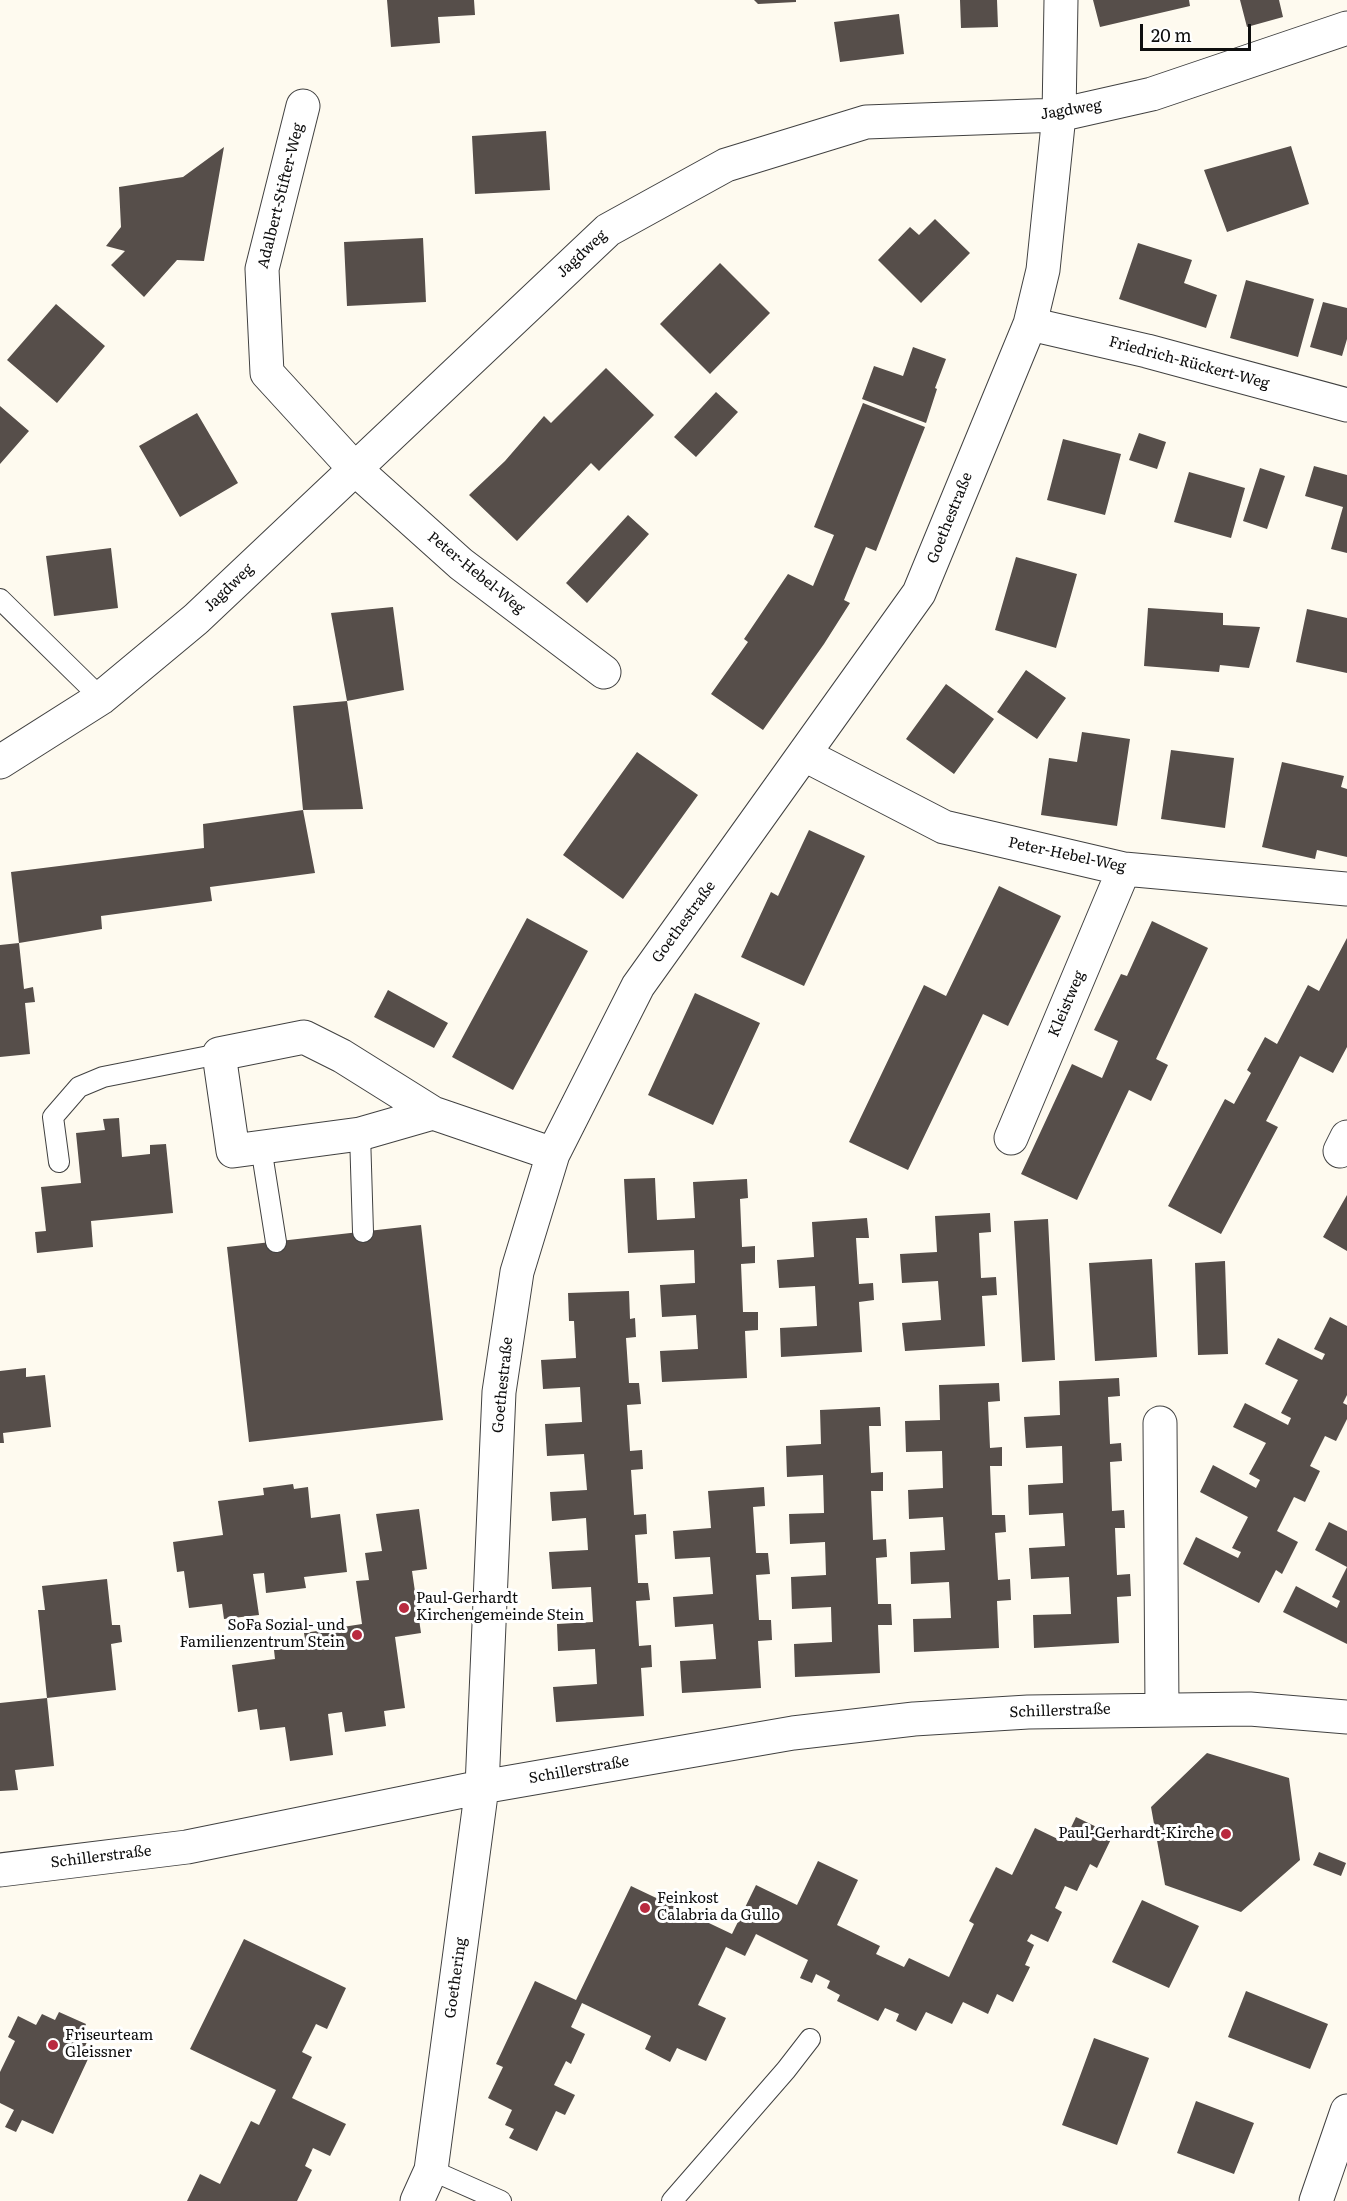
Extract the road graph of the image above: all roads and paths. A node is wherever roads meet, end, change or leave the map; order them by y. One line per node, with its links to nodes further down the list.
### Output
1 (1061, 0): 4 (street, Goethestraße)
2 (1347, 28): 4 (street, Jagdweg)
3 (303, 106): 7 (street, Adalbert-Stifter-Weg)
4 (1059, 115): 5 (street, Goethestraße); 7 (street, Jagdweg)
5 (1030, 324): 6 (street, Friedrich-Rückert-Weg); 11 (street, Goethestraße)
6 (1347, 405)
7 (354, 468): 9 (street, Peter-Hebel-Weg); 10 (street, Jagdweg)
8 (0, 599): 10 (lane)
9 (603, 672)
10 (101, 698): 12 (street, Jagdweg)
11 (805, 754): 13 (street, Peter-Hebel-Weg); 20 (street, Goethestraße)
12 (0, 762)
13 (1124, 868): 14 (street, Peter-Hebel-Weg); 18 (street, Kleistweg)
14 (1347, 889)
15 (219, 1054): 16 (street); 19 (street); 21 (lane)
16 (433, 1113): 17 (street); 20 (street)
17 (360, 1134): 19 (street); 22 (lane)
18 (1011, 1138)
19 (261, 1147): 23 (lane)
20 (553, 1154): 27 (street, Goethestraße)
21 (59, 1162)
22 (363, 1232)
23 (276, 1242)
24 (1160, 1423): 25 (street)
25 (1162, 1709): 26 (street, Schillerstraße); 27 (street, Schillerstraße)
26 (1347, 1717)
27 (482, 1787): 28 (street, Schillerstraße); 31 (street, Goethering)
28 (0, 1870)
29 (810, 2038): 34 (lane)
30 (1347, 2111): 35 (street)
31 (431, 2169): 32 (street, Goethering); 33 (lane)
32 (417, 2201)
33 (501, 2201)
34 (672, 2201)
35 (1316, 2201)

